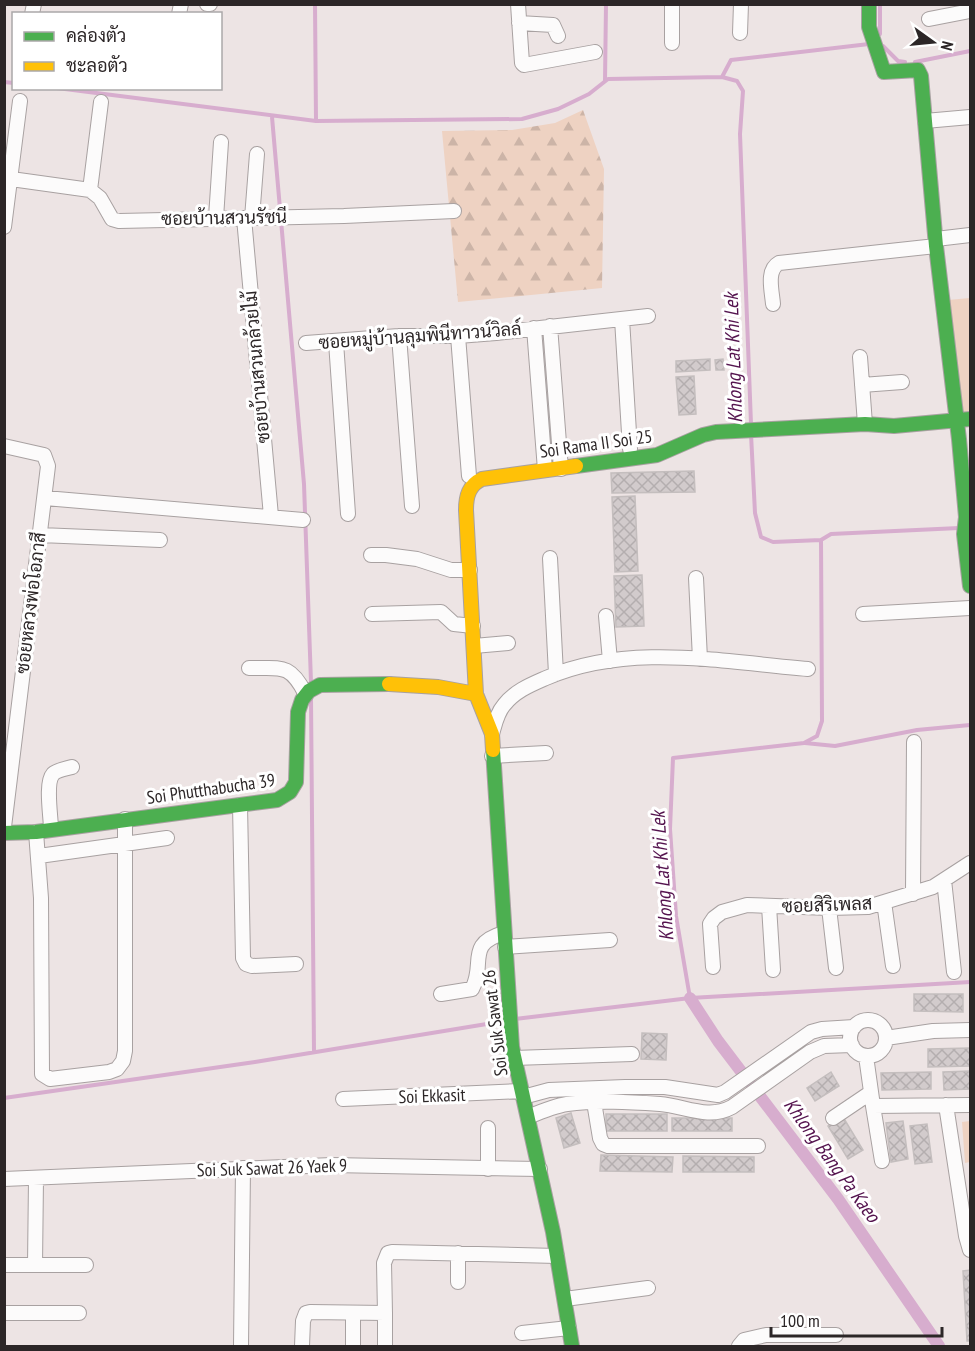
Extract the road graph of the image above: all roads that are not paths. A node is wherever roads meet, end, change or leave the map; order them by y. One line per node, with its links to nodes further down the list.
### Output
1 (518, 4): 7 (street)
2 (672, 4): 10 (street)
3 (741, 4): 8 (street)
4 (869, 4): 15 (street)
5 (970, 11): 6 (street)
6 (929, 19)
7 (519, 23): 9 (street); 11 (street)
8 (740, 33)
9 (558, 36)
10 (672, 43)
11 (595, 52)
12 (20, 101): 18 (street)
13 (101, 102): 19 (street)
14 (970, 117): 15 (street)
15 (925, 121): 25 (street)
16 (221, 142): 21 (street)
17 (257, 154): 22 (street, ซอยบ้านสวนกล้วยไม้)
18 (7, 179): 19 (street); 23 (street)
19 (90, 190): 21 (street, ซอยบ้านสวนรัชนี)
20 (454, 211): 22 (street, ซอยบ้านสวนรัชนี)
21 (216, 218): 22 (street, ซอยบ้านสวนรัชนี)
22 (248, 218): 50 (street, ซอยบ้านสวนกล้วยไม้)
23 (4, 227)
24 (970, 235): 25 (street)
25 (936, 242): 26 (street); 40 (street)
26 (773, 304)
27 (648, 316): 28 (street, ซอยหมู่บ้านลุมพินีทาวน์วิลล์)
28 (622, 319): 29 (street, ซอยหมู่บ้านลุมพินีทาวน์วิลล์); 43 (street)
29 (550, 326): 30 (street, ซอยหมู่บ้านลุมพินีทาวน์วิลล์); 38 (street)
30 (534, 328): 32 (street, ซอยหมู่บ้านลุมพินีทาวน์วิลล์); 39 (street, ซอยหมู่บ้านลุมพินีทาวน์วิลล์)
31 (399, 336): 32 (street, ซอยหมู่บ้านลุมพินีทาวน์วิลล์); 33 (street, ซอยหมู่บ้านลุมพินีทาวน์วิลล์); 48 (street)
32 (458, 336): 46 (street)
33 (336, 342): 34 (street, ซอยหมู่บ้านลุมพินีทาวน์วิลล์); 49 (street)
34 (306, 344)
35 (860, 357): 37 (street)
36 (902, 382): 37 (street)
37 (862, 385): 41 (street)
38 (556, 402): 39 (street); 44 (street)
39 (540, 404): 45 (street, ซอยหมู่บ้านลุมพินีทาวน์วิลล์)
40 (964, 420): 41 (street, Soi Rama II Soi 25); 58 (street)
41 (865, 424): 44 (street, Soi Rama II Soi 25)
42 (4, 446): 47 (street, ซอยหลวงพ่อโอภาสี)
43 (630, 448)
44 (561, 469): 45 (street, Soi Rama II Soi 25)
45 (545, 470): 56 (street, Soi Rama II Soi 25)
46 (469, 477)
47 (45, 498): 50 (street); 52 (street, ซอยหลวงพ่อโอภาสี)
48 (412, 506)
49 (348, 514)
50 (271, 516): 51 (street)
51 (303, 520)
52 (40, 535): 53 (street); 80 (street, ซอยหลวงพ่อโอภาสี)
53 (160, 540)
54 (371, 555): 56 (street)
55 (550, 558): 70 (street)
56 (470, 570): 63 (street, Soi Rama II Soi 25)
57 (696, 578): 66 (street)
58 (970, 586)
59 (970, 608): 61 (street)
60 (372, 614): 63 (street)
61 (863, 614)
62 (606, 616): 67 (street)
63 (473, 626): 65 (street, Soi Rama II Soi 25)
64 (508, 643): 65 (street)
65 (474, 646): 72 (street, Soi Rama II Soi 25)
66 (700, 659): 67 (street); 69 (street)
67 (610, 661): 70 (street)
68 (249, 668): 71 (street)
69 (808, 669)
70 (556, 674): 73 (street)
71 (305, 693): 72 (street); 78 (street, Soi Phutthabucha 39)
72 (476, 694): 73 (street, Soi Suk Sawat 26)
73 (492, 734): 76 (street, Soi Suk Sawat 26)
74 (914, 742): 89 (street)
75 (546, 753): 76 (street)
76 (492, 756): 93 (street, Soi Suk Sawat 26)
77 (72, 767): 81 (street)
78 (240, 806): 79 (street, Soi Phutthabucha 39); 96 (street)
79 (125, 819): 81 (street, Soi Phutthabucha 39); 85 (street)
80 (4, 827)
81 (51, 829): 82 (street, Soi Phutthabucha 39)
82 (36, 831): 83 (street, Soi Phutthabucha 39); 86 (street)
83 (4, 834)
84 (167, 838): 85 (street)
85 (125, 845): 86 (street); 86 (street)
86 (39, 856)
87 (970, 863): 88 (street, ซอยสิริเพลส)
88 (944, 880): 89 (street, ซอยสิริเพลส); 101 (street)
89 (913, 894): 90 (street, ซอยสิริเพลส)
90 (884, 903): 92 (street, ซอยสิริเพลส); 97 (street)
91 (769, 906): 92 (street, ซอยสิริเพลส); 98 (street, ซอยสิริเพลส); 100 (street)
92 (829, 908): 99 (street)
93 (504, 933): 95 (street, Soi Suk Sawat 26); 102 (street)
94 (610, 940): 95 (street)
95 (505, 947): 107 (street, Soi Suk Sawat 26)
96 (296, 964)
97 (892, 966)
98 (713, 968)
99 (836, 968)
100 (773, 970)
101 (954, 972)
102 (441, 994)
103 (854, 1027): 105 (street); 106 (street); 110 (street, Soi Ekkasit)
104 (970, 1030): 105 (street)
105 (886, 1038): 109 (street)
106 (852, 1046): 109 (street); 114 (street)
107 (513, 1052): 108 (street); 111 (street, Soi Suk Sawat 26)
108 (632, 1054)
109 (866, 1056): 113 (street)
110 (592, 1088): 111 (street, Soi Ekkasit); 114 (street)
111 (523, 1094): 112 (street, Soi Ekkasit); 117 (street, Soi Suk Sawat 26)
112 (343, 1099)
113 (871, 1100): 115 (street); 118 (street); 121 (street)
114 (593, 1102): 117 (street); 120 (street)
115 (945, 1105): 116 (street); 126 (street)
116 (970, 1105)
117 (528, 1117): 125 (street, Soi Suk Sawat 26)
118 (833, 1118)
119 (488, 1128): 124 (street)
120 (758, 1146)
121 (882, 1161)
122 (970, 1167): 126 (street)
123 (243, 1168): 124 (street, Soi Suk Sawat 26 Yaek 9); 128 (street, Soi Suk Sawat 26 Yaek 9); 146 (street)
124 (488, 1168): 125 (street, Soi Suk Sawat 26 Yaek 9)
125 (540, 1169): 132 (street, Soi Suk Sawat 26)
126 (956, 1169): 129 (street)
127 (4, 1179): 128 (street, Soi Suk Sawat 26 Yaek 9)
128 (36, 1179): 134 (street)
129 (966, 1212): 130 (street)
130 (970, 1250)
131 (458, 1253): 132 (street); 136 (street); 139 (street)
132 (557, 1256): 138 (street, Soi Suk Sawat 26)
133 (4, 1265): 134 (street)
134 (35, 1265): 135 (street)
135 (86, 1265)
136 (458, 1282)
137 (648, 1288): 138 (street)
138 (565, 1299): 143 (street, Soi Suk Sawat 26)
139 (385, 1312): 142 (street); 149 (street)
140 (4, 1313): 141 (street)
141 (79, 1313)
142 (353, 1313): 147 (street); 148 (street)
143 (569, 1328): 144 (street); 150 (street, Soi Suk Sawat 26)
144 (522, 1333)
145 (836, 1335): 151 (street)
146 (242, 1347)
147 (302, 1347)
148 (353, 1347)
149 (385, 1347)
150 (572, 1347)
151 (739, 1347)

